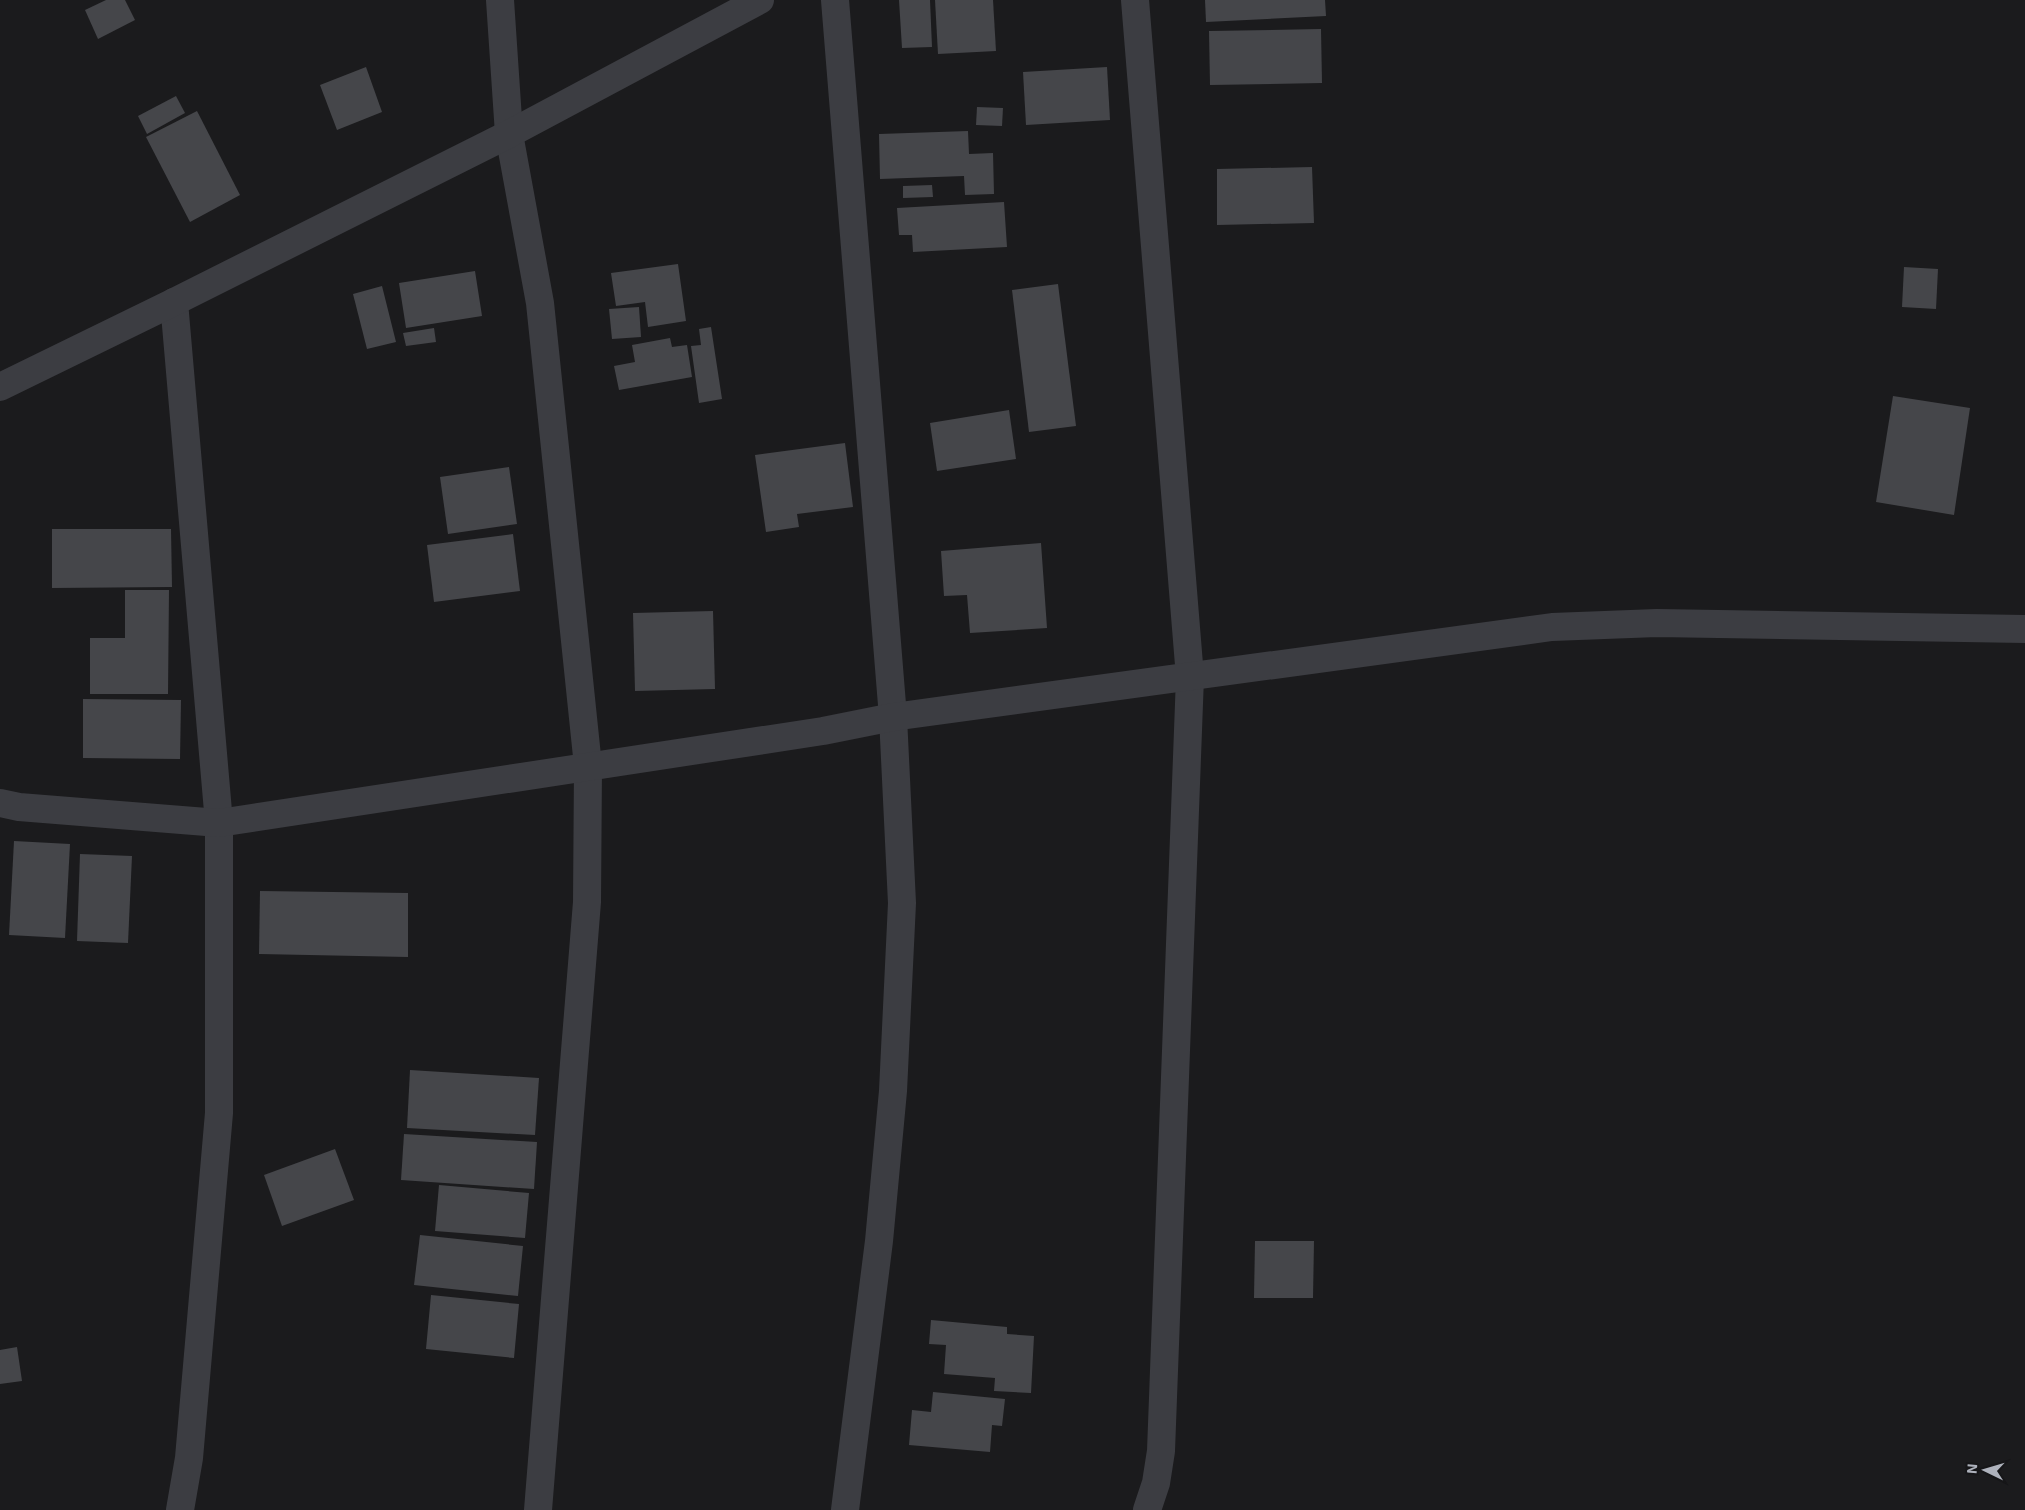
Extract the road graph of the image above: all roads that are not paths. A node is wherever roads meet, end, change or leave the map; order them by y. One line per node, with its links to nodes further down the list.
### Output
1 (500, 0): 5 (street)
2 (760, 0): 5 (street)
3 (835, 0): 10 (street)
4 (1135, 0): 9 (street)
5 (509, 134): 6 (street); 11 (street)
6 (174, 302): 7 (street); 13 (street)
7 (0, 387)
8 (2025, 629): 9 (street)
9 (1190, 676): 10 (street); 17 (street)
10 (893, 717): 11 (street); 16 (street)
11 (588, 766): 13 (street); 15 (street)
12 (0, 803): 13 (street)
13 (219, 823): 14 (street)
14 (180, 1510)
15 (538, 1510)
16 (845, 1510)
17 (1147, 1510)

